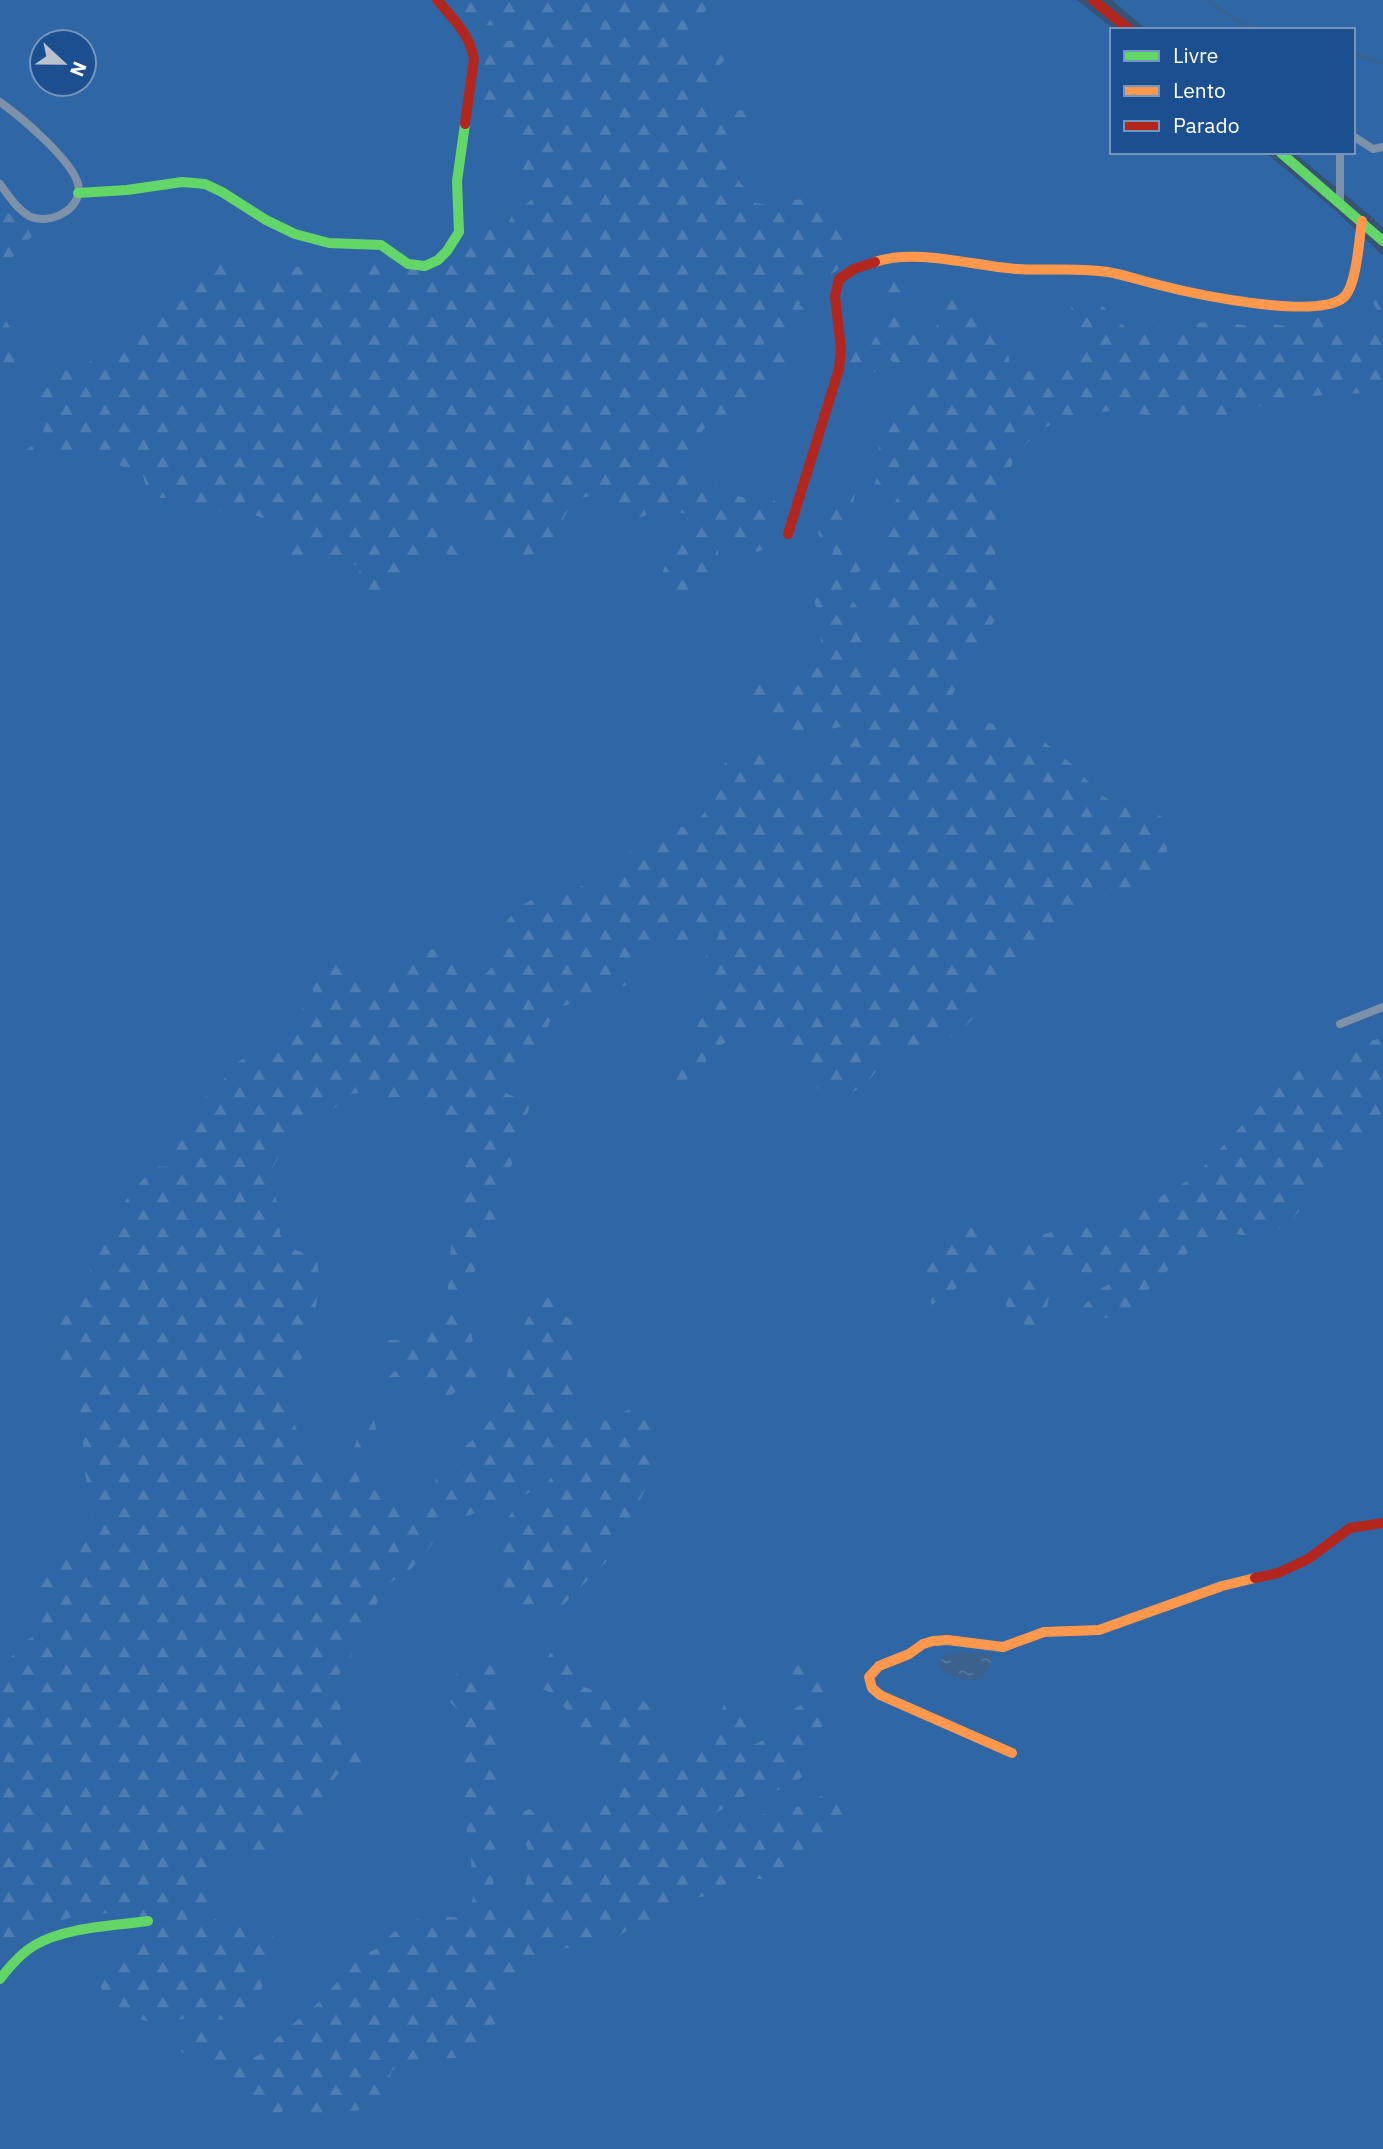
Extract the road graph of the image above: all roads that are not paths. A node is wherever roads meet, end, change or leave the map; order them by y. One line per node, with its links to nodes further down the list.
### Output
1 (437, 0): 10 (street)
2 (1093, 0): 3 (street)
3 (1128, 28)
4 (0, 102): 10 (street)
5 (1355, 137): 6 (street)
6 (1383, 147)
7 (1282, 154): 11 (street)
8 (1340, 154): 11 (street)
9 (0, 184): 10 (street)
10 (78, 193)
11 (1340, 202): 12 (street)
12 (1362, 221): 13 (street); 14 (street)
13 (1383, 241)
14 (788, 534)
15 (1383, 1007): 16 (street)
16 (1340, 1024)
17 (1383, 1522): 18 (street)
18 (1012, 1753)
19 (148, 1921): 20 (street)
20 (0, 1979)

